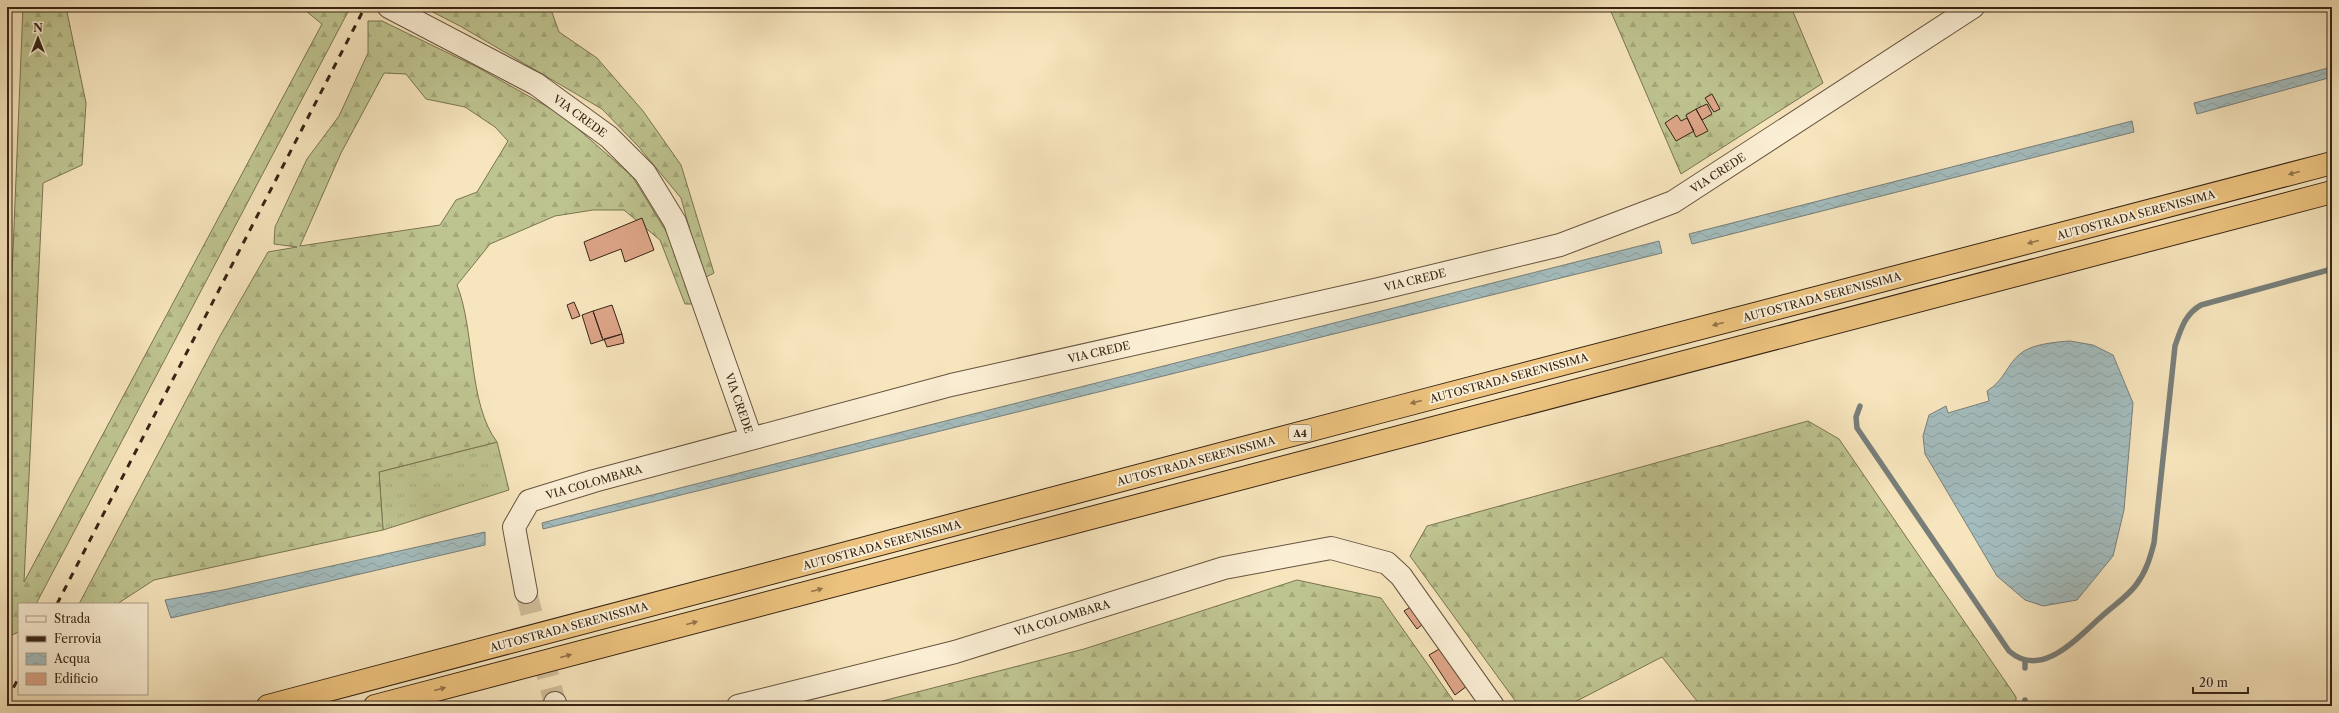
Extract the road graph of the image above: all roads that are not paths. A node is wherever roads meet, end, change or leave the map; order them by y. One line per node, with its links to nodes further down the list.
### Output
1 (389, 7): 5 (street, VIA CREDE)
2 (1974, 7): 5 (street, VIA CREDE)
3 (2332, 163): 7 (highway, AUTOSTRADA SERENISSIMA / A4, one-way to 7)
4 (2332, 192): 8 (highway, one-way to 4)
5 (751, 438): 6 (street, VIA COLOMBARA)
6 (526, 592)
7 (268, 706)
8 (376, 706)
9 (738, 706): 10 (street, VIA COLOMBARA)
10 (1493, 706)

